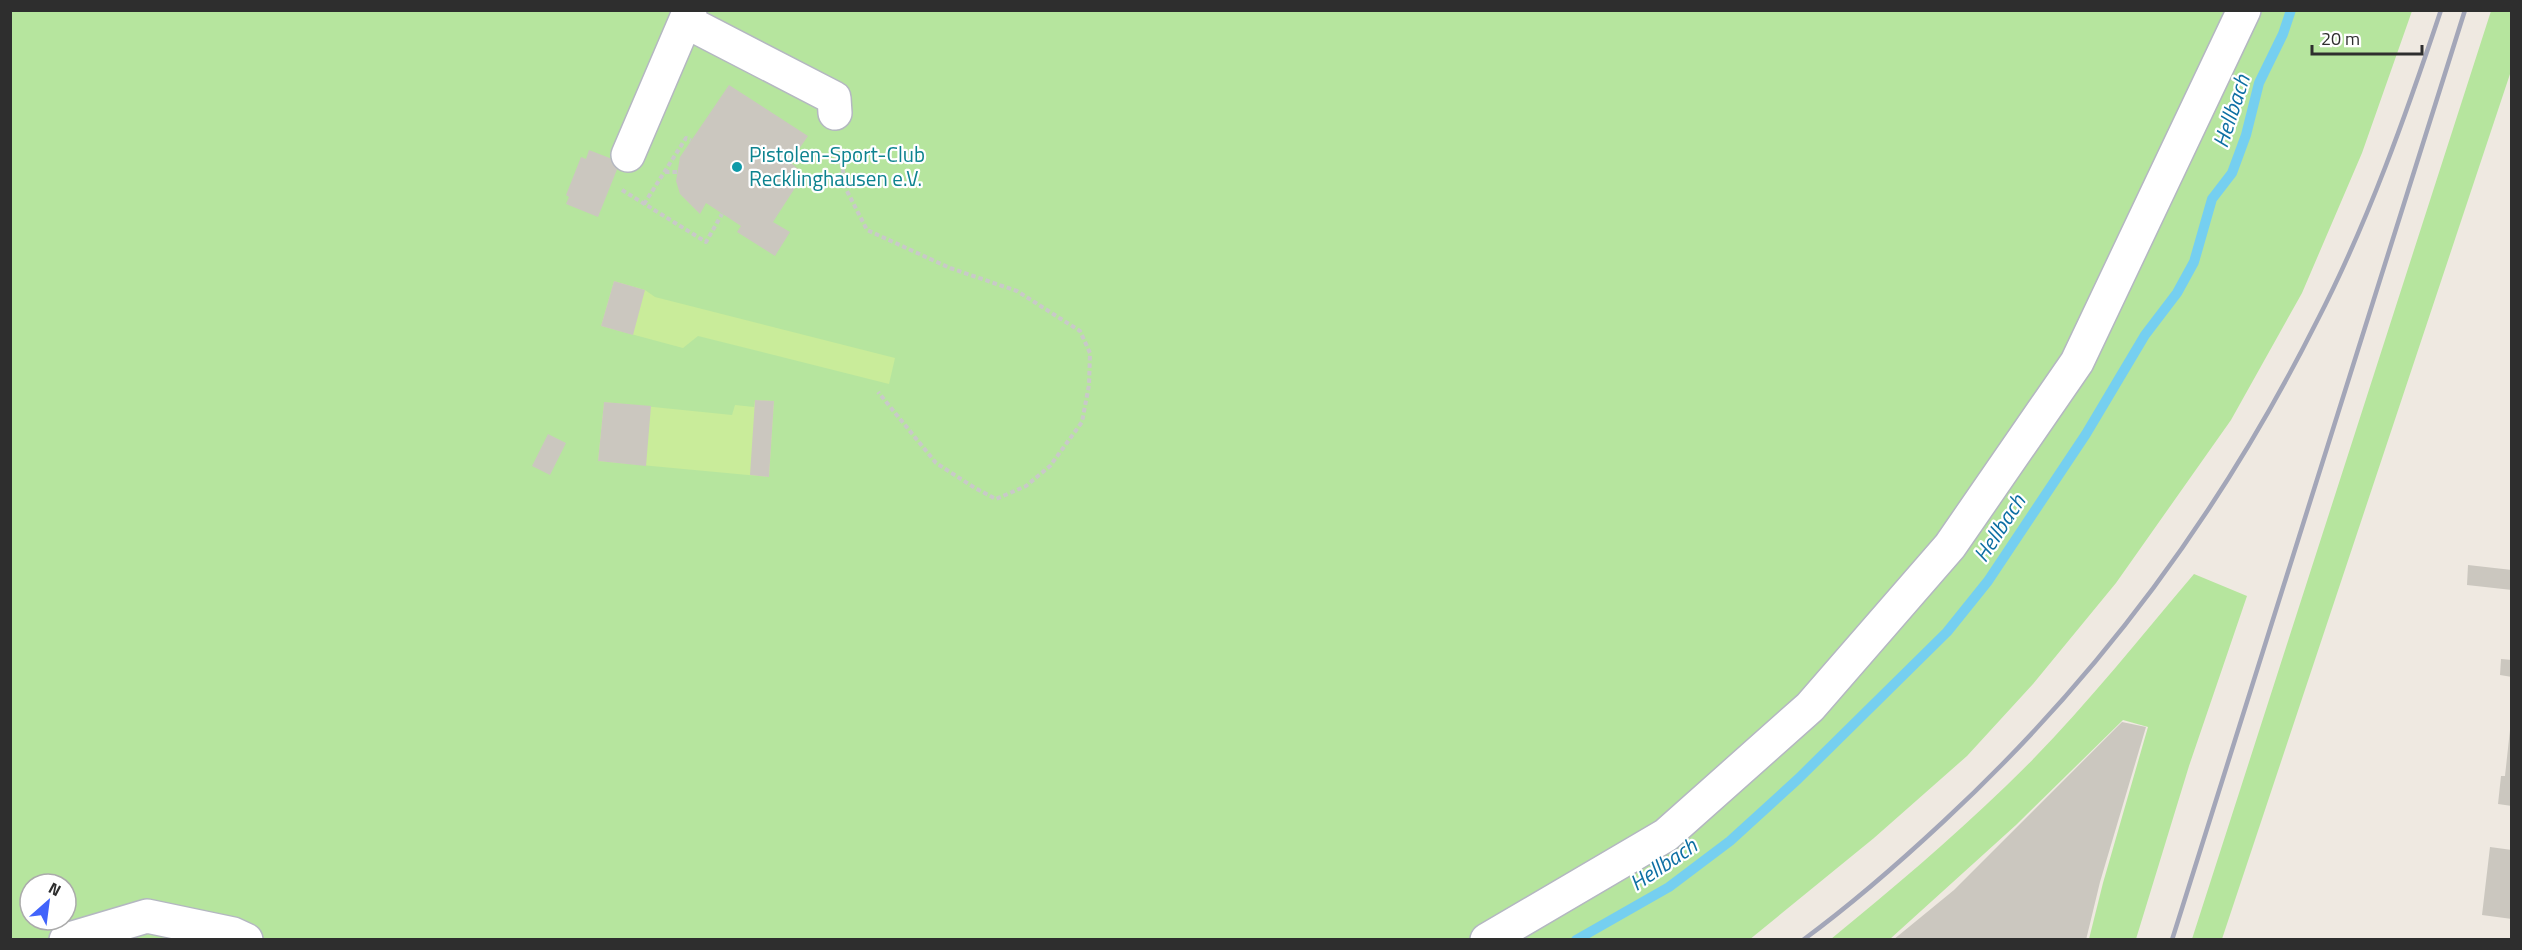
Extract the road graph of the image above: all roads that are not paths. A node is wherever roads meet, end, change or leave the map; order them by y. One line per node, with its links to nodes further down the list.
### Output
1 (2244, 10): 7 (lane)
2 (688, 16): 3 (lane); 4 (lane)
3 (835, 113)
4 (628, 155)
5 (66, 939): 6 (lane)
6 (246, 939)
7 (1486, 939)

